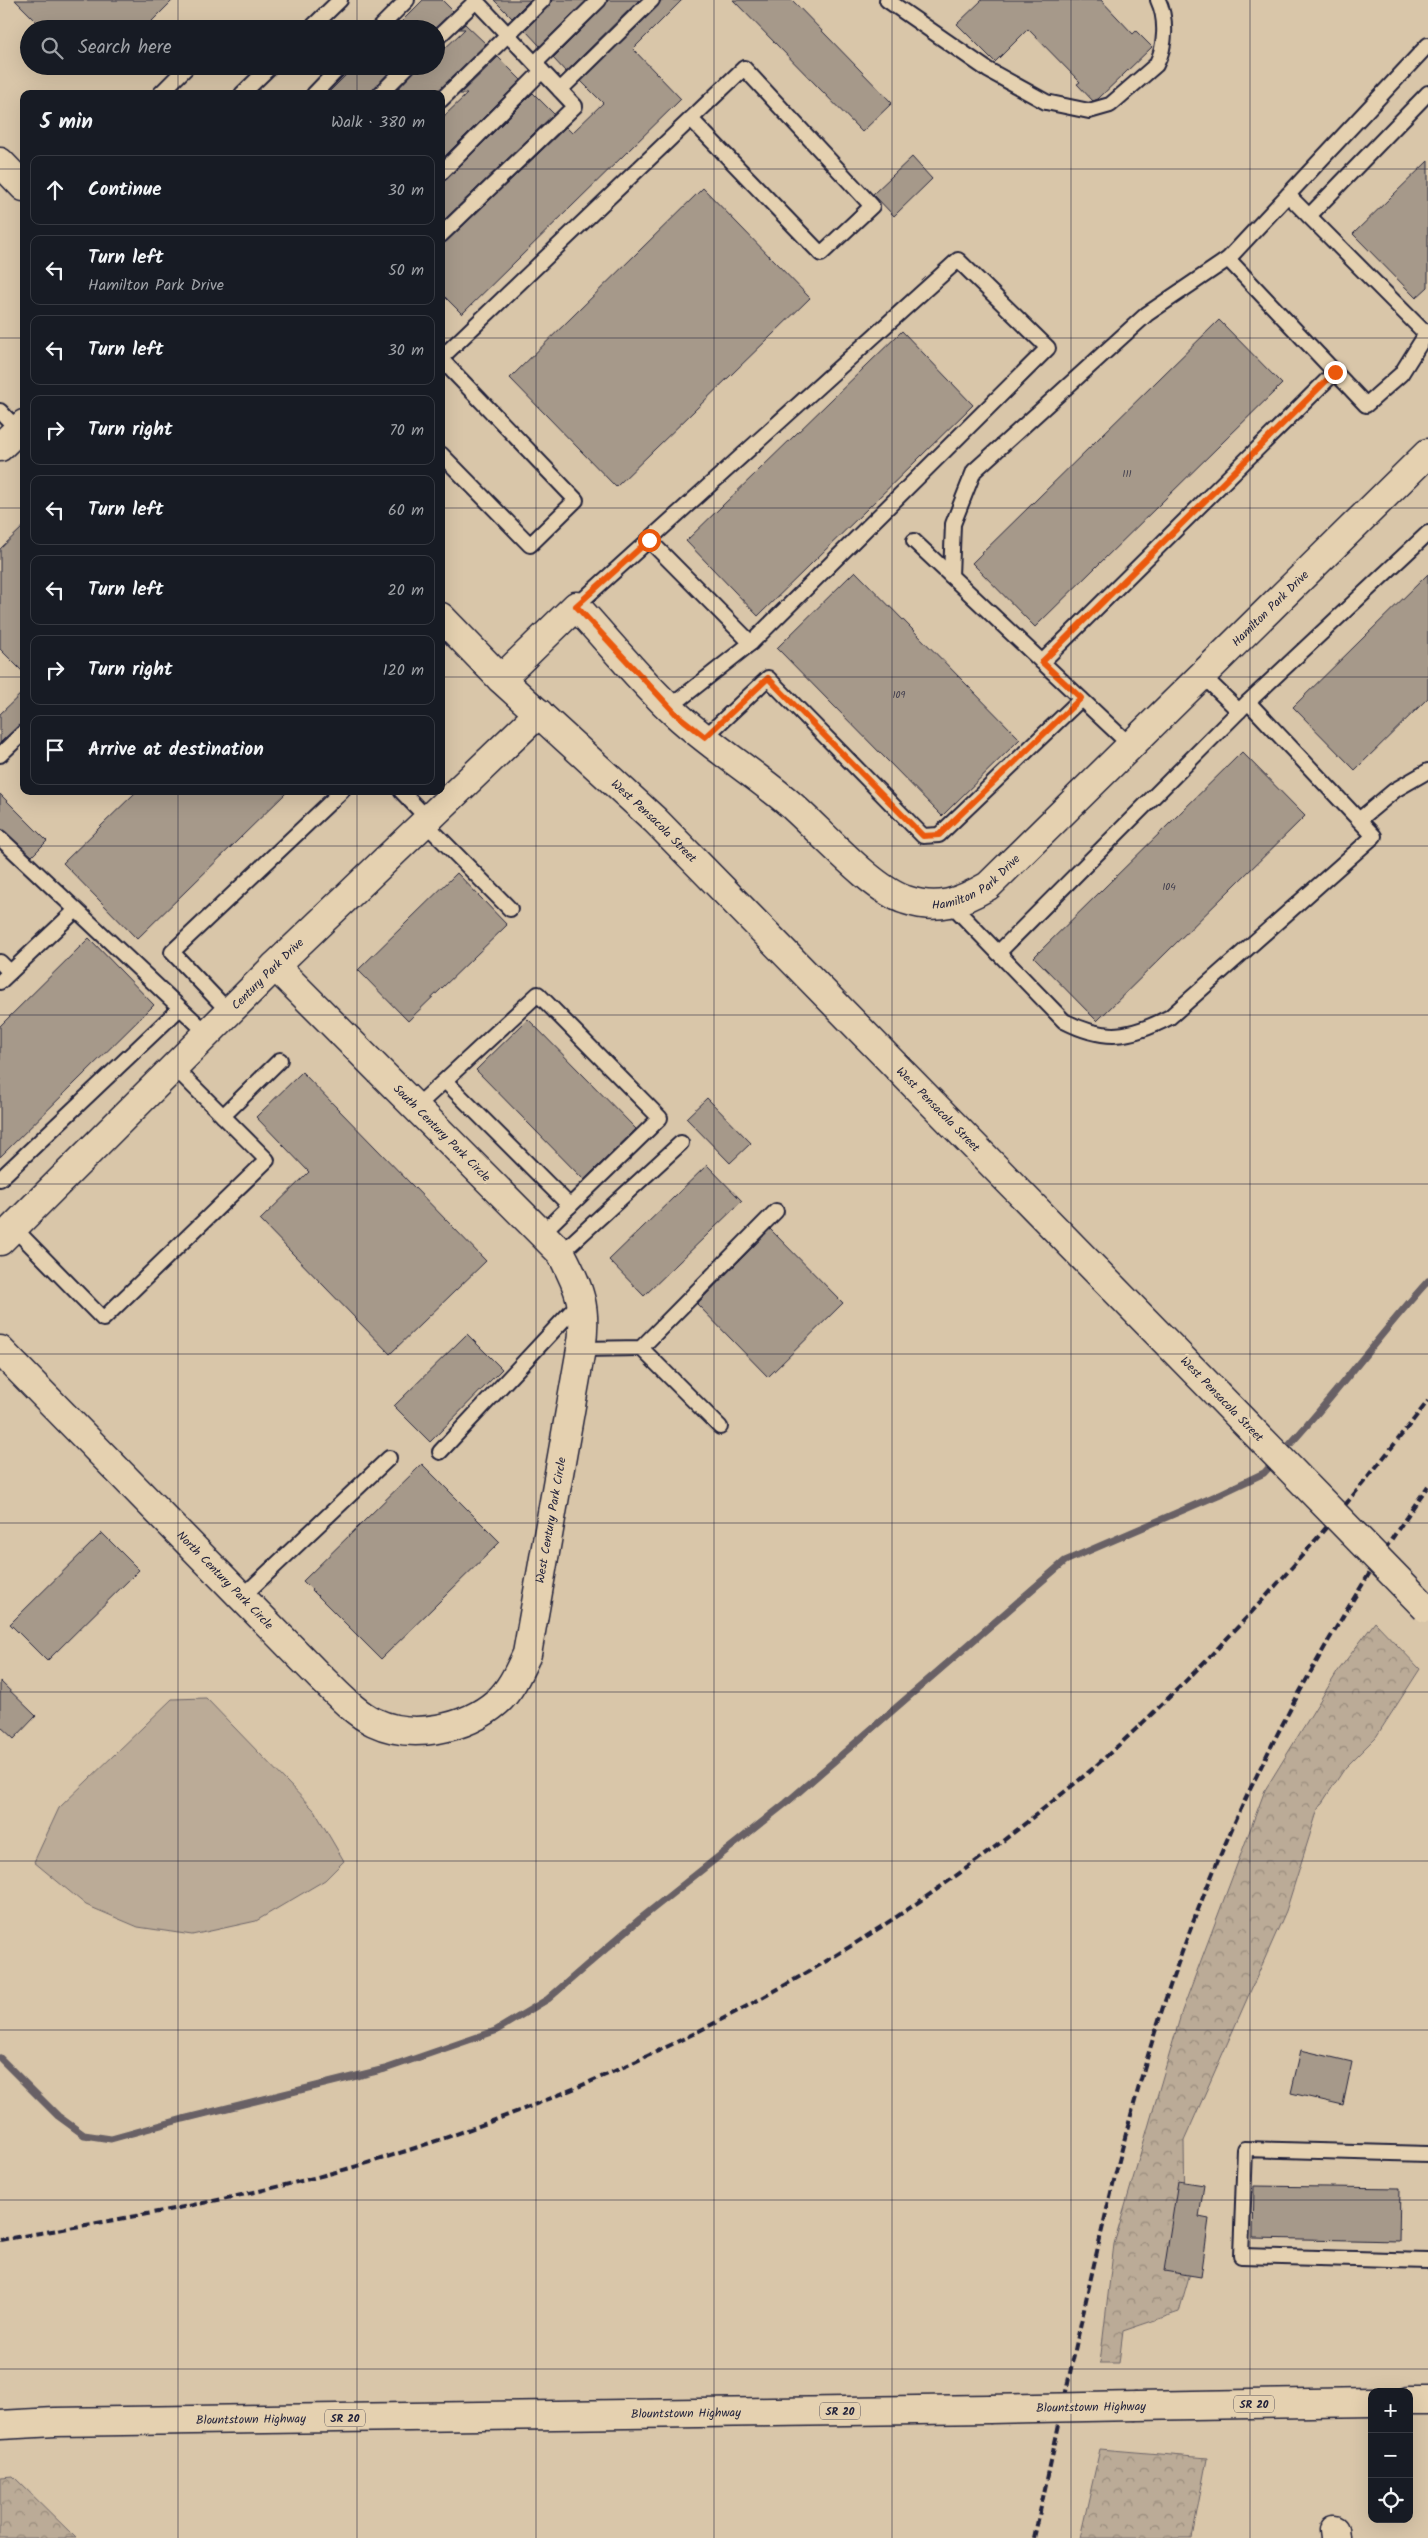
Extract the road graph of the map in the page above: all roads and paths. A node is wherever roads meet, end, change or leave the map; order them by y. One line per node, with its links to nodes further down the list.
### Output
1 (340, 0): 9 (lane)
2 (407, 0): 10 (lane)
3 (543, 0): 12 (lane)
4 (599, 0): 14 (lane)
5 (652, 0): 23 (lane)
6 (1158, 0): 7 (lane)
7 (892, 1)
8 (480, 2): 11 (lane); 12 (lane)
9 (319, 20)
10 (387, 20)
11 (445, 31)
12 (508, 35): 14 (lane); 25 (lane)
13 (1428, 45): 30 (lane)
14 (538, 67): 23 (lane); 28 (lane)
15 (179, 75): 19 (lane)
16 (262, 75): 20 (lane)
17 (332, 75): 21 (lane)
18 (399, 75): 22 (lane)
19 (164, 90)
20 (246, 90)
21 (318, 90)
22 (384, 90)
23 (560, 90): 32 (lane)
24 (1428, 93): 31 (lane)
25 (445, 96)
26 (691, 119): 26 (lane); 35 (lane)
27 (0, 162): 29 (street)
28 (445, 169)
29 (20, 183)
30 (1288, 195): 31 (lane); 33 (lane)
31 (1309, 216): 34 (lane)
32 (445, 231)
33 (1228, 259): 37 (lane); 43 (lane)
34 (1427, 333): 37 (lane)
35 (445, 355)
36 (445, 363): 39 (lane)
37 (1335, 372): 47 (lane)
38 (1428, 453): 48 (street, Hamilton Park Drive)
39 (445, 458)
40 (1428, 533): 52 (lane)
41 (649, 540): 44 (lane); 46 (lane); 46 (lane)
42 (914, 541): 43 (lane)
43 (951, 576): 47 (lane)
44 (576, 606): 49 (street); 51 (street, Hamilton Park Drive)
45 (445, 621): 49 (street, West Pensacola Street)
46 (751, 643): 51 (lane)
47 (1042, 662): 50 (lane)
48 (1202, 675): 52 (lane); 56 (street, Hamilton Park Drive)
49 (501, 679): 53 (street, West Pensacola Street)
50 (1081, 698): 55 (lane); 56 (lane)
51 (670, 707): 55 (street, Hamilton Park Drive)
52 (1244, 707): 61 (lane); 67 (lane)
53 (539, 713): 62 (street, Century Park Drive); 94 (street, West Pensacola Street, bridge)
54 (20, 736): 57 (lane)
55 (705, 737): 64 (street, Hamilton Park Drive)
56 (1130, 746): 64 (street, Hamilton Park Drive)
57 (0, 755)
58 (1428, 771): 61 (lane)
59 (338, 795): 72 (lane)
60 (404, 795): 62 (lane)
61 (1359, 820): 67 (lane)
62 (426, 821): 65 (lane); 69 (street, Century Park Drive)
63 (0, 838): 66 (lane)
64 (950, 903): 67 (lane)
65 (510, 908)
66 (76, 910): 70 (lane); 71 (lane)
67 (998, 953)
68 (0, 962): 70 (lane)
69 (275, 966): 72 (street, Century Park Drive); 77 (street, South Century Park Circle)
70 (5, 977)
71 (180, 1008): 73 (lane); 80 (lane)
72 (229, 1012): 73 (street, Century Park Drive)
73 (208, 1034): 75 (street, Century Park Drive)
74 (280, 1060): 78 (lane)
75 (174, 1067): 78 (lane); 83 (street, Century Park Drive)
76 (445, 1081): 77 (lane); 81 (lane); 81 (lane)
77 (416, 1108): 84 (street, South Century Park Circle)
78 (223, 1116): 83 (lane)
79 (681, 1143): 85 (lane)
80 (0, 1179)
81 (570, 1206): 84 (lane)
82 (776, 1212): 87 (lane)
83 (5, 1232)
84 (542, 1233): 85 (street, South Century Park Circle)
85 (561, 1252): 86 (street, South Century Park Circle)
86 (582, 1307): 88 (street, West Century Park Circle); 91 (lane)
87 (641, 1348): 88 (lane); 90 (lane)
88 (581, 1349): 95 (street, West Century Park Circle)
89 (0, 1350): 93 (street, North Century Park Circle)
90 (720, 1427)
91 (440, 1452)
92 (389, 1458): 93 (lane)
93 (242, 1597): 95 (street, North Century Park Circle)
94 (1427, 1609)
95 (485, 1710)
96 (1428, 2154): 97 (lane)
97 (1428, 2261)
98 (1413, 2401): 99 (street)
99 (1428, 2401)
100 (1368, 2402): 101 (street, Blountstown Highway / SR 20, bridge)
101 (0, 2425)

